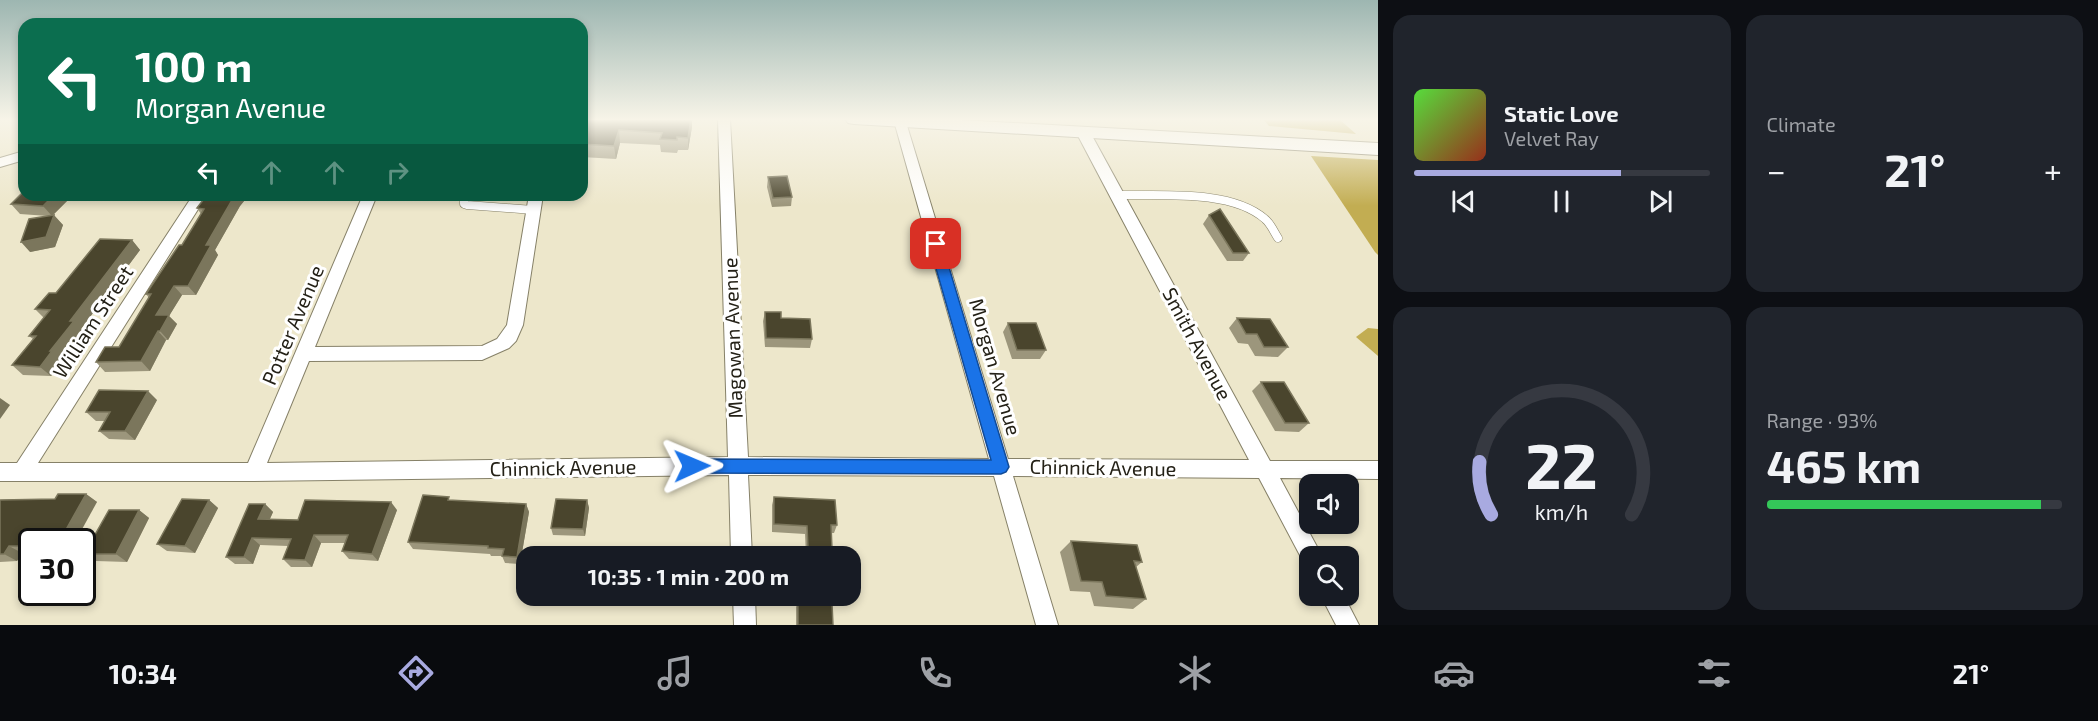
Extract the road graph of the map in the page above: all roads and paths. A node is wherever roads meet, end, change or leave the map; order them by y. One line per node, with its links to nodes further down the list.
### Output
1 (725, 148): 13 (street, Magowan Avenue)
2 (908, 148): 14 (street, Morgan Avenue)
3 (1092, 148): 6 (street, Smith Avenue)
4 (18, 157): 5 (street)
5 (0, 163)
6 (1117, 195): 11 (lane); 15 (street, Smith Avenue)
7 (196, 201): 18 (street, William Street)
8 (367, 201): 12 (street, Potter Avenue)
9 (464, 201): 10 (lane)
10 (535, 203): 12 (street)
11 (1278, 238)
12 (303, 354): 19 (street, Potter Avenue)
13 (738, 466): 14 (street, Chinnick Avenue); 19 (street, Chinnick Avenue); 20 (street, Magowan Avenue)
14 (1001, 467): 15 (street, Chinnick Avenue); 25 (street, Morgan Avenue)
15 (1264, 470): 16 (street, Chinnick Avenue); 21 (street, Smith Avenue)
16 (1378, 470)
17 (0, 472): 18 (street, Chinnick Avenue)
18 (22, 472): 19 (street, Chinnick Avenue)
19 (254, 472)
20 (742, 546)
21 (1306, 546)
22 (744, 606): 24 (street)
23 (1338, 606): 26 (street)
24 (745, 625)
25 (1047, 625)
26 (1348, 625)

